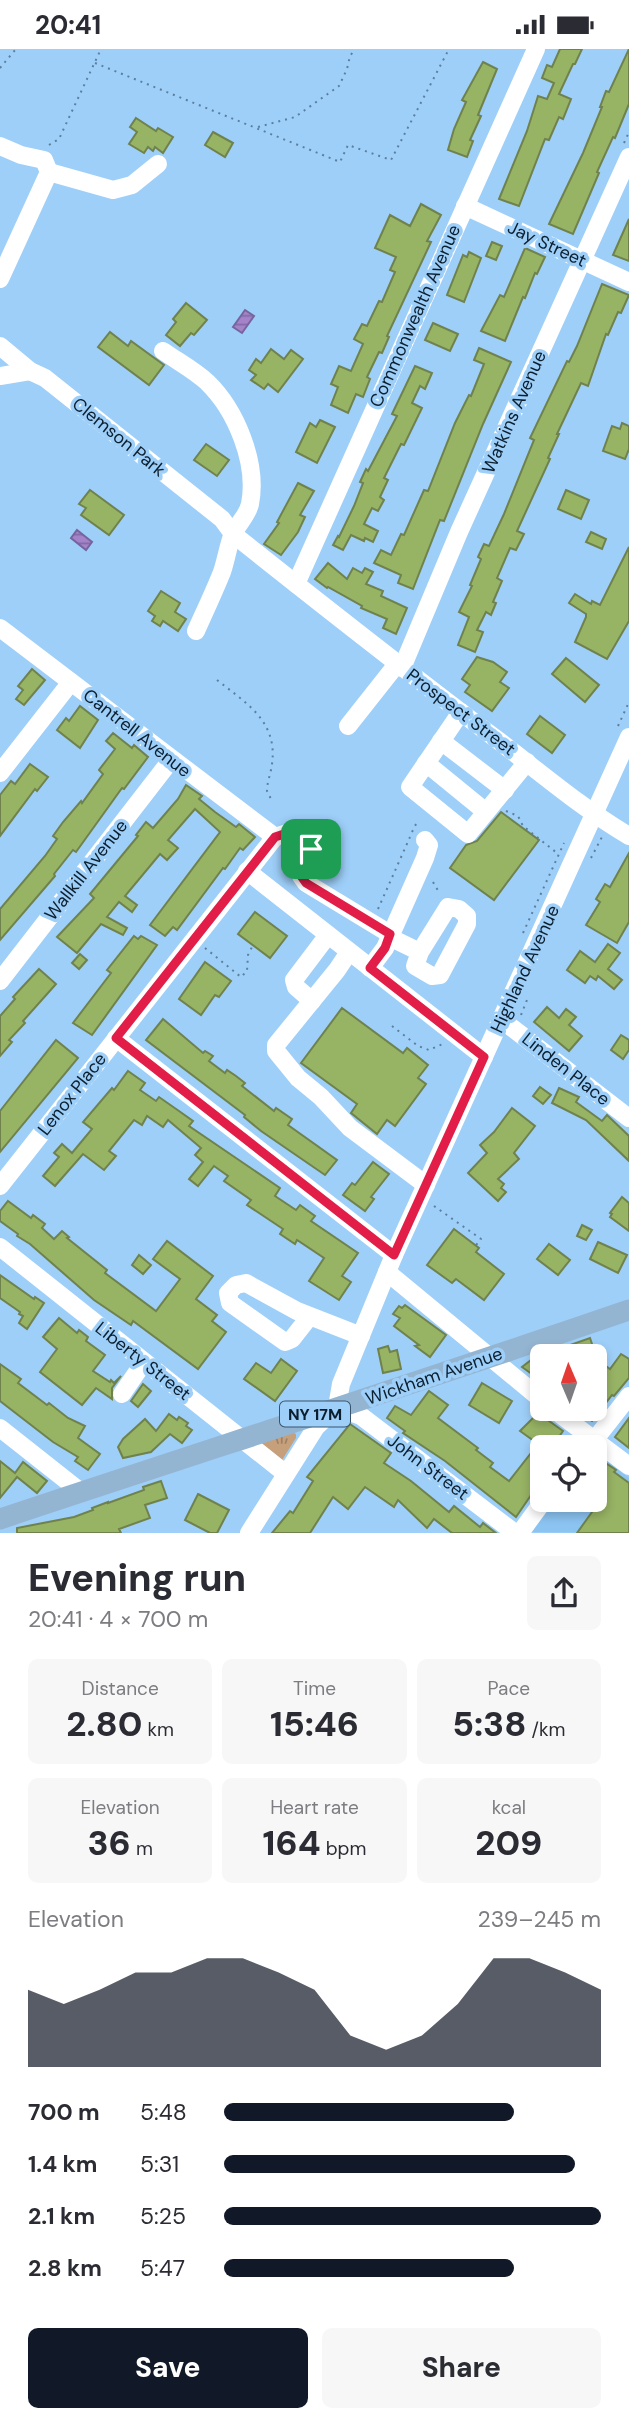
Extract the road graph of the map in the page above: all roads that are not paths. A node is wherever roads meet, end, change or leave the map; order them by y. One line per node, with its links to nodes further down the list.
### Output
1 (536, 49): 6 (street, Commonwealth Avenue)
2 (0, 146): 5 (street)
3 (629, 157): 7 (street, Watkins Avenue)
4 (158, 164): 5 (street)
5 (49, 172): 8 (street)
6 (465, 206): 7 (street, Jay Street); 15 (street, Commonwealth Avenue)
7 (582, 261): 9 (street, Jay Street); 18 (street, Watkins Avenue)
8 (0, 279)
9 (629, 282)
10 (0, 346): 12 (street, Clemson Park)
11 (163, 351): 14 (street)
12 (30, 371): 13 (street); 14 (street, Clemson Park)
13 (0, 376)
14 (233, 534): 15 (street, Clemson Park); 17 (street)
15 (296, 584): 18 (street, Prospect Street)
16 (0, 628): 19 (street, Cantrell Avenue)
17 (196, 631)
18 (400, 666): 20 (street, Prospect Street); 21 (street, Watkins Avenue)
19 (71, 682): 24 (street, Cantrell Avenue); 28 (street)
20 (461, 712): 23 (street); 25 (street, Prospect Street)
21 (348, 726)
22 (624, 732): 27 (street, Highland Avenue)
23 (441, 741): 26 (street); 29 (street)
24 (172, 759): 33 (street, Cantrell Avenue); 41 (street, Wallkill Avenue)
25 (527, 762): 29 (street); 31 (street, Prospect Street)
26 (426, 764): 30 (street); 30 (street)
27 (623, 765): 31 (street, Highland Avenue)
28 (0, 772)
29 (505, 790): 30 (street)
30 (486, 812)
31 (594, 816): 32 (street, Prospect Street); 43 (street, Highland Avenue)
32 (629, 836)
33 (275, 837): 35 (street, Lenox Place); 37 (street)
34 (425, 840): 37 (street)
35 (247, 871): 36 (street); 44 (street, Lenox Place)
36 (328, 935): 38 (street); 42 (street)
37 (390, 936): 39 (street); 40 (street)
38 (348, 951): 40 (street); 42 (street)
39 (420, 952)
40 (370, 968): 45 (street)
41 (0, 981)
42 (312, 1001): 47 (street)
43 (511, 1020): 45 (street, Highland Avenue); 46 (street, Linden Place)
44 (116, 1038): 48 (street, Lenox Place); 50 (street)
45 (484, 1057): 47 (street, Highland Avenue)
46 (629, 1118)
47 (426, 1185): 50 (street, Highland Avenue)
48 (0, 1186)
49 (0, 1247): 55 (street, Liberty Street)
50 (391, 1263): 53 (street, Highland Avenue); 54 (street)
51 (629, 1310): 54 (main road, Wickham Avenue / NY 17M)
52 (310, 1315): 53 (street)
53 (361, 1336): 59 (street, Highland Avenue)
54 (491, 1357): 56 (street); 59 (main road, Wickham Avenue / NY 17M)
55 (144, 1362): 57 (street); 64 (street, Liberty Street)
56 (530, 1390)
57 (122, 1394)
58 (629, 1396): 63 (street)
59 (337, 1407): 64 (main road, Wickham Avenue / NY 17M); 67 (street, Highland Avenue); 72 (street, John Street)
60 (566, 1421): 62 (street)
61 (0, 1428): 68 (street)
62 (581, 1435)
63 (600, 1435)
64 (243, 1438): 67 (street, Liberty Street); 68 (main road, Wickham Avenue / NY 17M)
65 (607, 1454): 66 (street)
66 (629, 1467)
67 (286, 1474): 71 (street, Highland Avenue)
68 (81, 1492): 70 (main road, Wickham Avenue / NY 17M)
69 (534, 1512): 72 (street)
70 (0, 1519)
71 (249, 1533)
72 (517, 1533)

